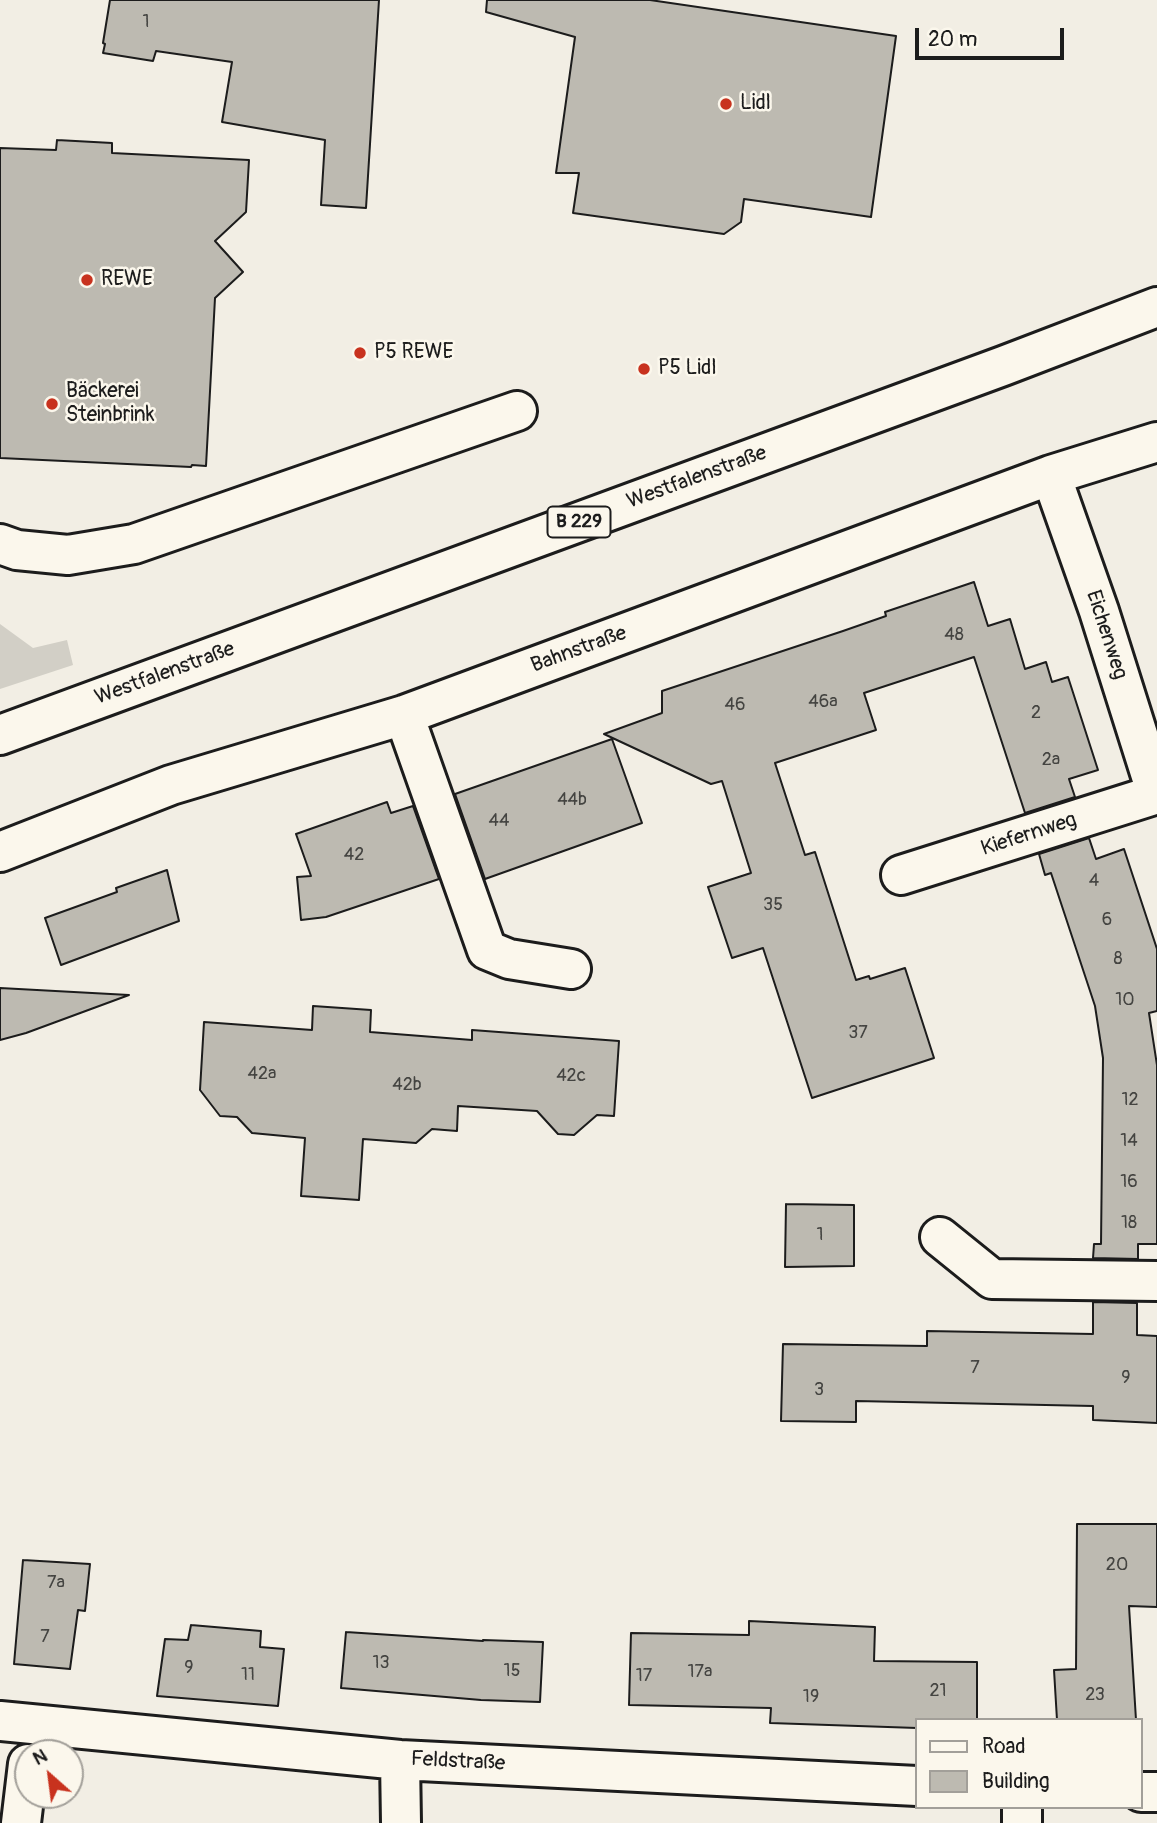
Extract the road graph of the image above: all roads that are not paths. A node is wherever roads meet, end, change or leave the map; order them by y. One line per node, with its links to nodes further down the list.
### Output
1 (1157, 307): 7 (street, Westfalenstraße / B 229)
2 (517, 411): 5 (street)
3 (1157, 442): 4 (street, Bahnstraße)
4 (1051, 475): 6 (street, Bahnstraße); 8 (street, Eichenweg)
5 (0, 544)
6 (404, 715): 9 (street, Bahnstraße); 11 (street)
7 (0, 734)
8 (1157, 794): 10 (street, Kiefernweg)
9 (0, 852)
10 (901, 875)
11 (570, 969)
12 (940, 1237): 13 (street)
13 (1157, 1281)
14 (20, 1733): 15 (street, Feldstraße)
15 (400, 1760): 16 (street, Feldstraße); 17 (street)
16 (916, 1786)
17 (401, 1823)

